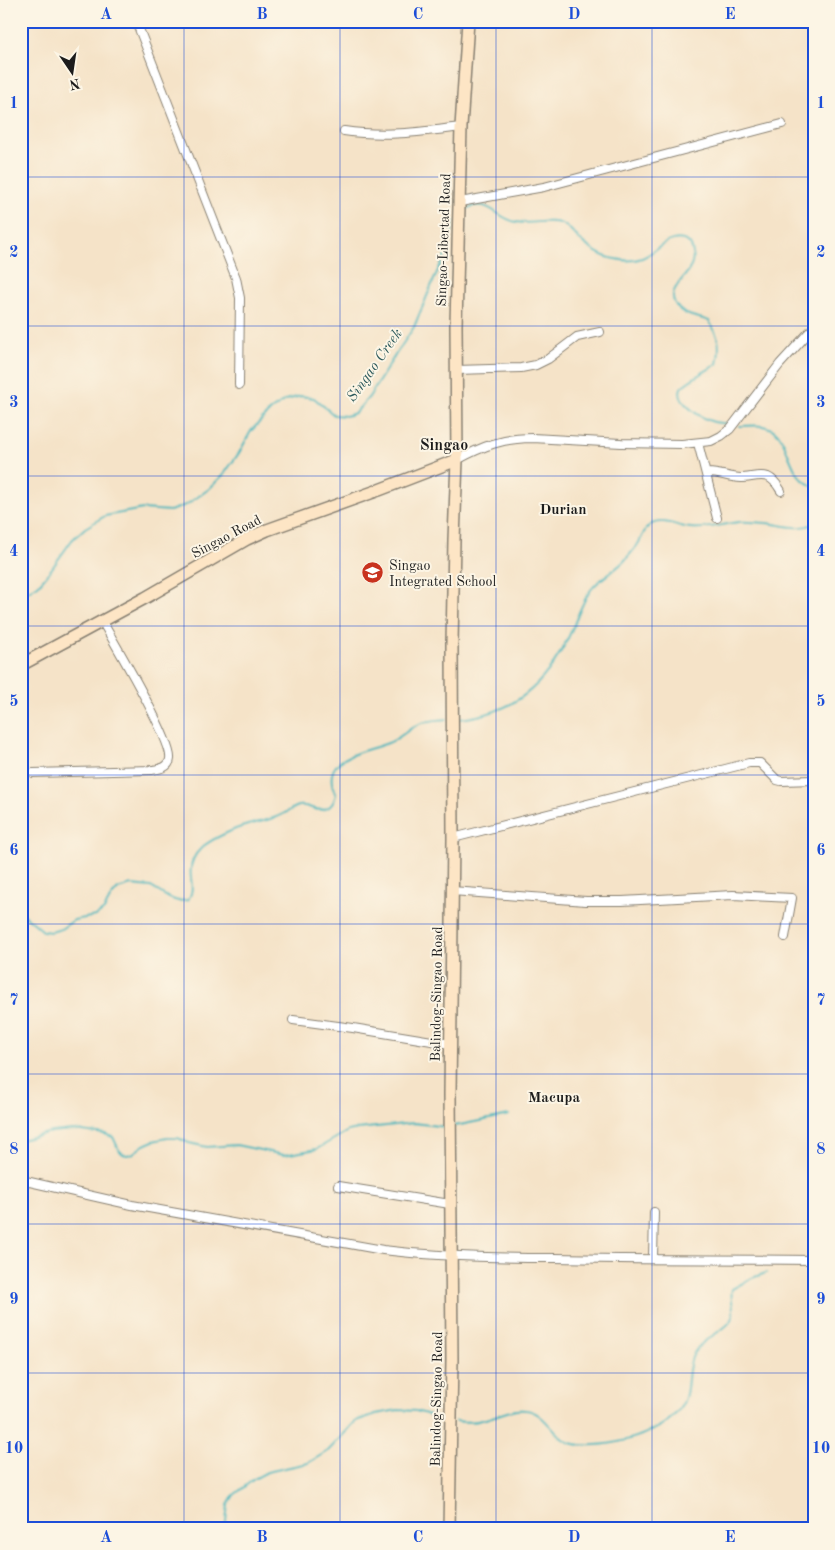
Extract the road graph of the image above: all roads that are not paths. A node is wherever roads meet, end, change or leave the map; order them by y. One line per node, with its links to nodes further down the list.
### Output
1 (136, 21): 10 (street)
2 (468, 21): 4 (street, Singao-Libertad Road)
3 (782, 124): 6 (street)
4 (461, 128): 5 (street); 6 (street, Singao-Libertad Road)
5 (344, 131)
6 (460, 202): 9 (street, Singao-Libertad Road)
7 (814, 327): 11 (street)
8 (600, 332): 9 (street)
9 (456, 370): 12 (street, Singao-Libertad Road)
10 (239, 385)
11 (698, 443): 12 (street); 13 (street)
12 (457, 460): 16 (street, Singao Road); 20 (street, Balindog-Singao Road)
13 (706, 473): 14 (street); 15 (street)
14 (782, 491)
15 (716, 518)
16 (102, 622): 17 (street, Singao Road); 18 (street)
17 (21, 665)
18 (33, 773)
19 (814, 780): 20 (street)
20 (453, 838): 21 (street, Balindog-Singao Road)
21 (452, 891): 22 (street); 24 (street, Balindog-Singao Road)
22 (785, 937)
23 (293, 1020): 24 (street)
24 (450, 1044): 27 (street, Balindog-Singao Road)
25 (21, 1180): 29 (street)
26 (338, 1186): 27 (street)
27 (450, 1204): 29 (street, Balindog-Singao Road)
28 (654, 1212): 30 (street)
29 (450, 1256): 30 (street); 32 (street, Balindog-Singao Road)
30 (653, 1259): 31 (street)
31 (814, 1260)
32 (449, 1529)

